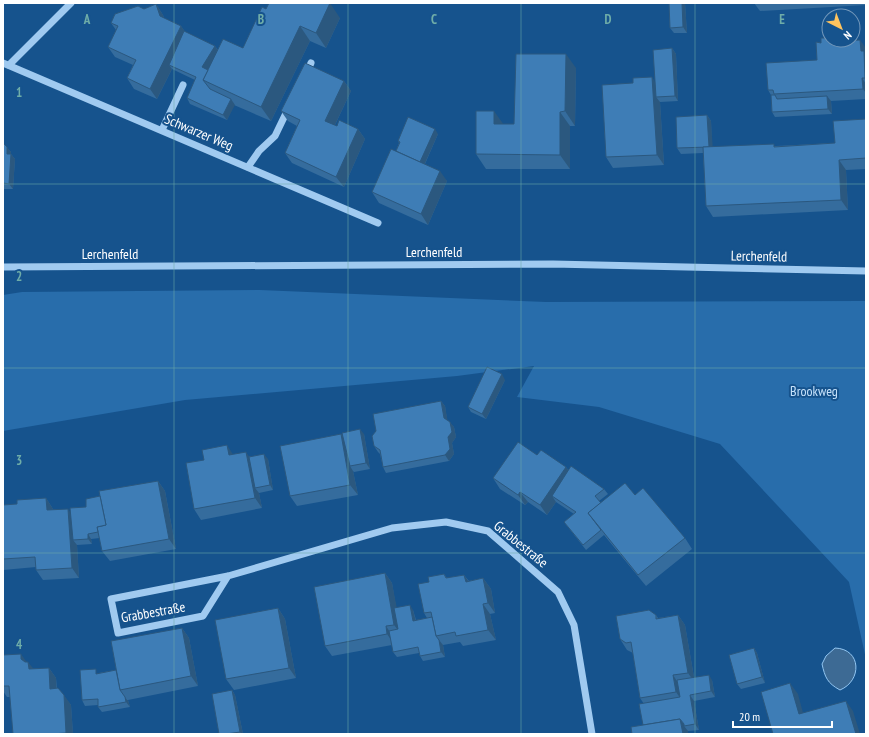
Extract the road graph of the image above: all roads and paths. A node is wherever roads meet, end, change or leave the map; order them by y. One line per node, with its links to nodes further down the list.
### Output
1 (71, 3): 3 (street, Schwarzer Weg)
2 (311, 63): 4 (street)
3 (6, 64): 7 (street, Schwarzer Weg)
4 (301, 83)
5 (183, 85): 7 (street)
6 (292, 103): 8 (street)
7 (162, 130): 8 (street, Schwarzer Weg)
8 (248, 167): 9 (street, Schwarzer Weg)
9 (378, 222)
10 (3, 267): 11 (street, Lerchenfeld)
11 (866, 272)
12 (228, 576): 12 (street, Grabbestraße); 13 (street, Grabbestraße)
13 (592, 734)

